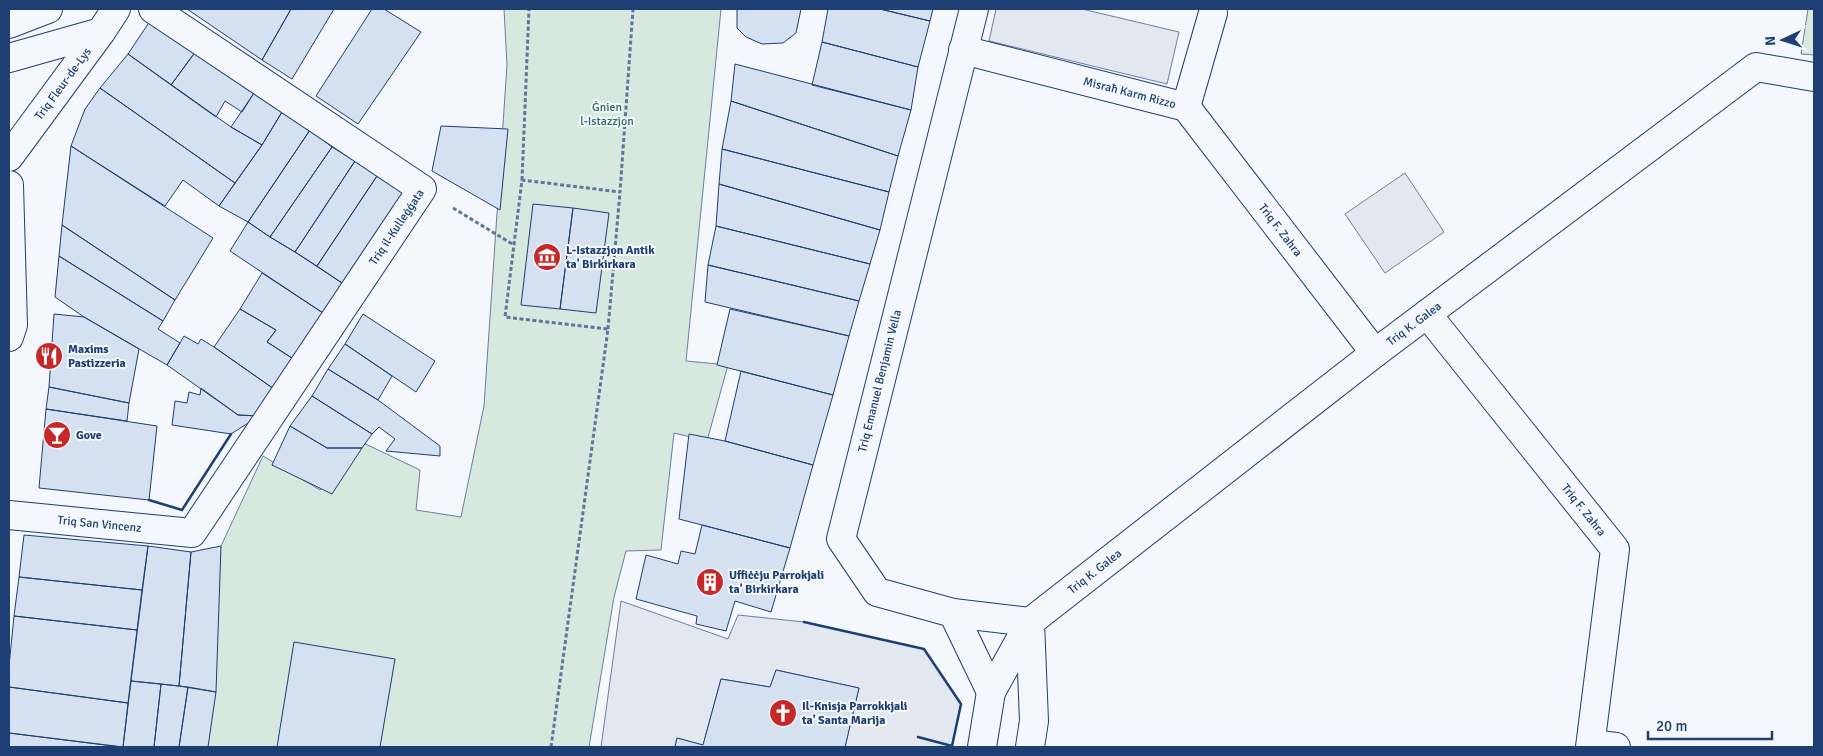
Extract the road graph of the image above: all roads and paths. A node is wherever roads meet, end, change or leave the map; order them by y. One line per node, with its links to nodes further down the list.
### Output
1 (48, 9): 8 (street)
2 (116, 9): 9 (street, Triq Fleur-de-Lys)
3 (153, 9): 17 (street, Triq il-Kulleġġata)
4 (528, 9): 15 (path)
5 (632, 9): 18 (path)
6 (974, 9): 10 (street, Triq Emanuel Benjamin Vella)
7 (1208, 10): 13 (street, Misraħ Karm Rizzo)
8 (9, 24)
9 (101, 32): 11 (street); 14 (street, Triq Fleur-de-Lys)
10 (963, 50): 13 (street, Misraħ Karm Rizzo); 26 (street, Triq Emanuel Benjamin Vella)
11 (9, 58)
12 (1814, 77): 20 (street, Triq K. Galea)
13 (1186, 107): 23 (street, Triq F. Zahra)
14 (9, 157)
15 (522, 180): 18 (path); 19 (path)
16 (9, 185): 22 (street)
17 (422, 189): 19 (path); 25 (street, Triq il-Kulleġġata)
18 (620, 192): 21 (path)
19 (514, 245): 21 (path)
20 (1428, 314): 23 (street, Triq K. Galea); 29 (street, Triq F. Zahra)
21 (608, 330): 30 (path)
22 (9, 337)
23 (1375, 353): 27 (street, Triq K. Galea)
24 (9, 515): 25 (street, Triq San Vincenz)
25 (192, 533)
26 (953, 612): 27 (street, Triq Emanuel Benjamin Vella); 28 (street)
27 (1030, 622): 28 (street, Triq K. Galea); 32 (street)
28 (991, 692): 31 (street, Triq K. Galea)
29 (1599, 746)
30 (551, 747)
31 (982, 747)
32 (1030, 747)

